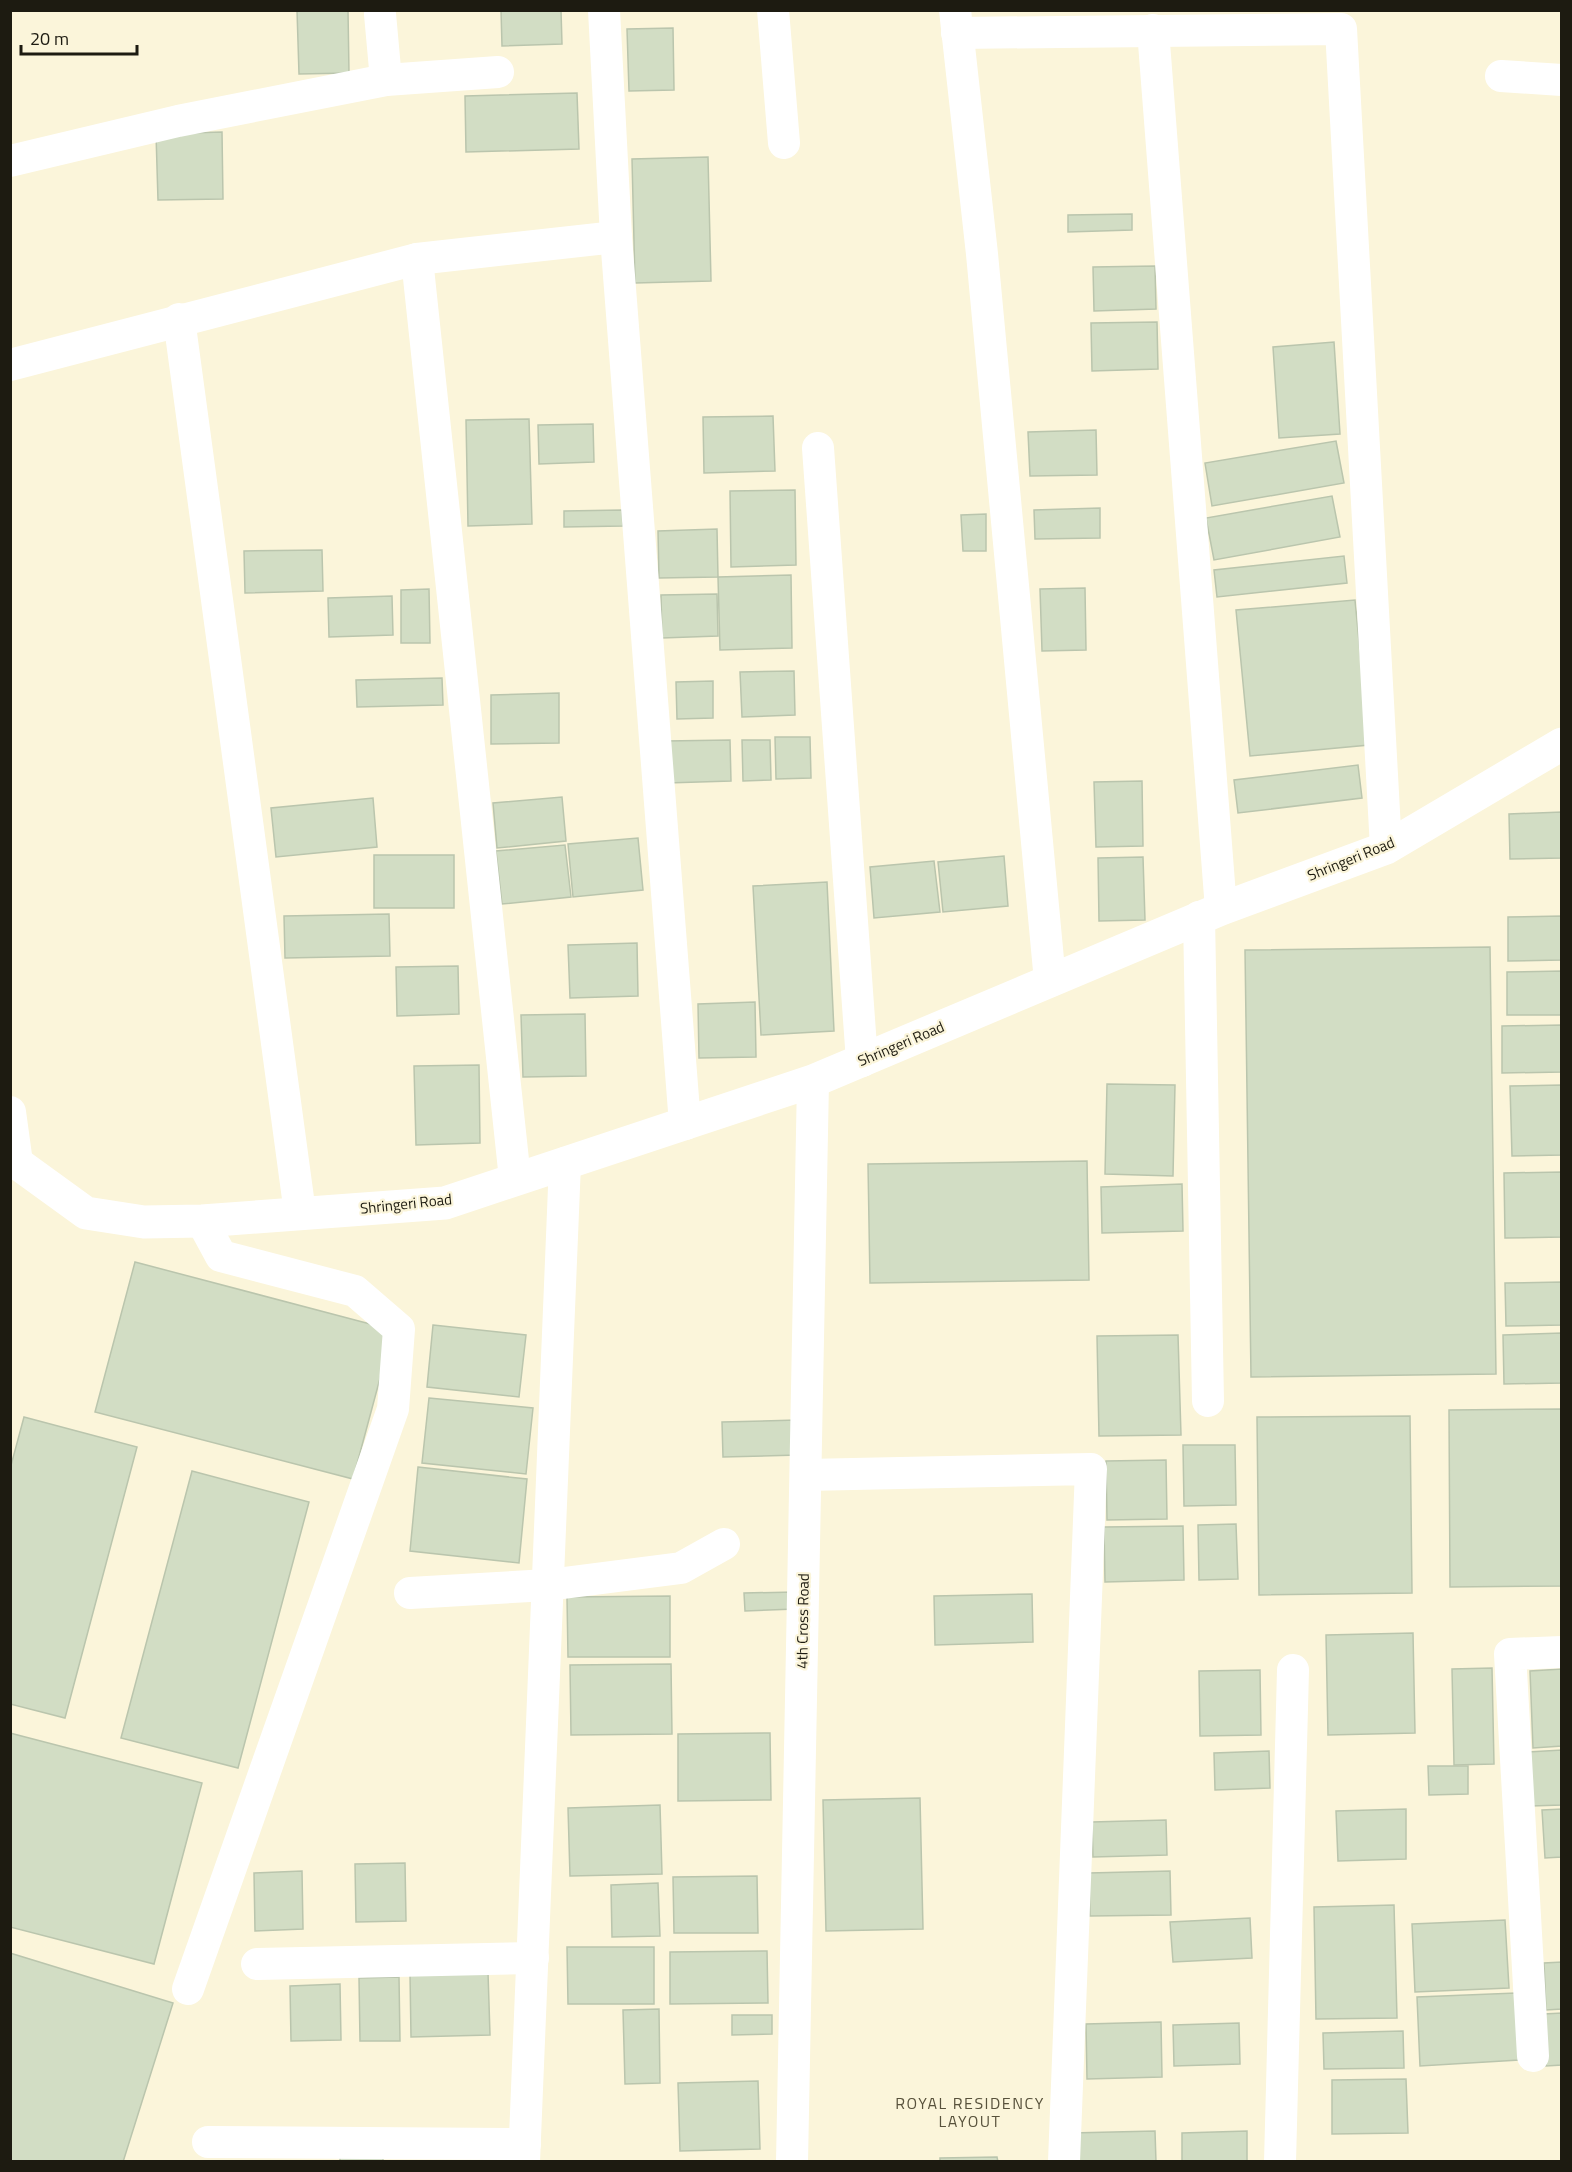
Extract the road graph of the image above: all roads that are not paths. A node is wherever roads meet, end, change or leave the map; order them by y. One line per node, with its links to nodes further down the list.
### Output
1 (604, 10): 12 (street)
2 (773, 10): 10 (street)
3 (380, 14): 8 (street)
4 (956, 22): 5 (street); 20 (street)
5 (1153, 30): 18 (street); 19 (street)
6 (498, 72): 8 (street)
7 (1501, 76): 9 (street)
8 (386, 80): 11 (street)
9 (1562, 80)
10 (784, 143)
11 (10, 161)
12 (616, 237): 13 (street); 24 (street)
13 (417, 260): 14 (street); 27 (street)
14 (179, 319): 15 (street); 28 (street)
15 (10, 365)
16 (818, 448): 21 (street)
17 (1562, 744): 18 (street, Shringeri Road)
18 (1386, 848): 19 (street, Shringeri Road)
19 (1210, 913): 20 (street, Shringeri Road); 30 (street)
20 (1050, 981): 21 (street, Shringeri Road)
21 (862, 1061): 22 (street, Shringeri Road)
22 (813, 1081): 24 (street, Shringeri Road); 31 (street, 4th Cross Road)
23 (10, 1112): 25 (street)
24 (685, 1124): 26 (street, Shringeri Road)
25 (14, 1158): 29 (street, Shringeri Road)
26 (565, 1163): 27 (street, Shringeri Road); 33 (street)
27 (515, 1179): 28 (street, Shringeri Road)
28 (300, 1214): 29 (street, Shringeri Road)
29 (202, 1221): 39 (street)
30 (1208, 1401)
31 (806, 1475): 43 (street, 4th Cross Road); 44 (street)
32 (724, 1544): 33 (street)
33 (548, 1585): 34 (street); 37 (street)
34 (411, 1593)
35 (1562, 1652): 40 (street)
36 (1293, 1670): 45 (street)
37 (533, 1958): 38 (street); 42 (street)
38 (257, 1964)
39 (188, 1989)
40 (1533, 2056)
41 (208, 2142): 42 (street)
42 (525, 2153)
43 (792, 2162)
44 (1064, 2162)
45 (1280, 2162)

